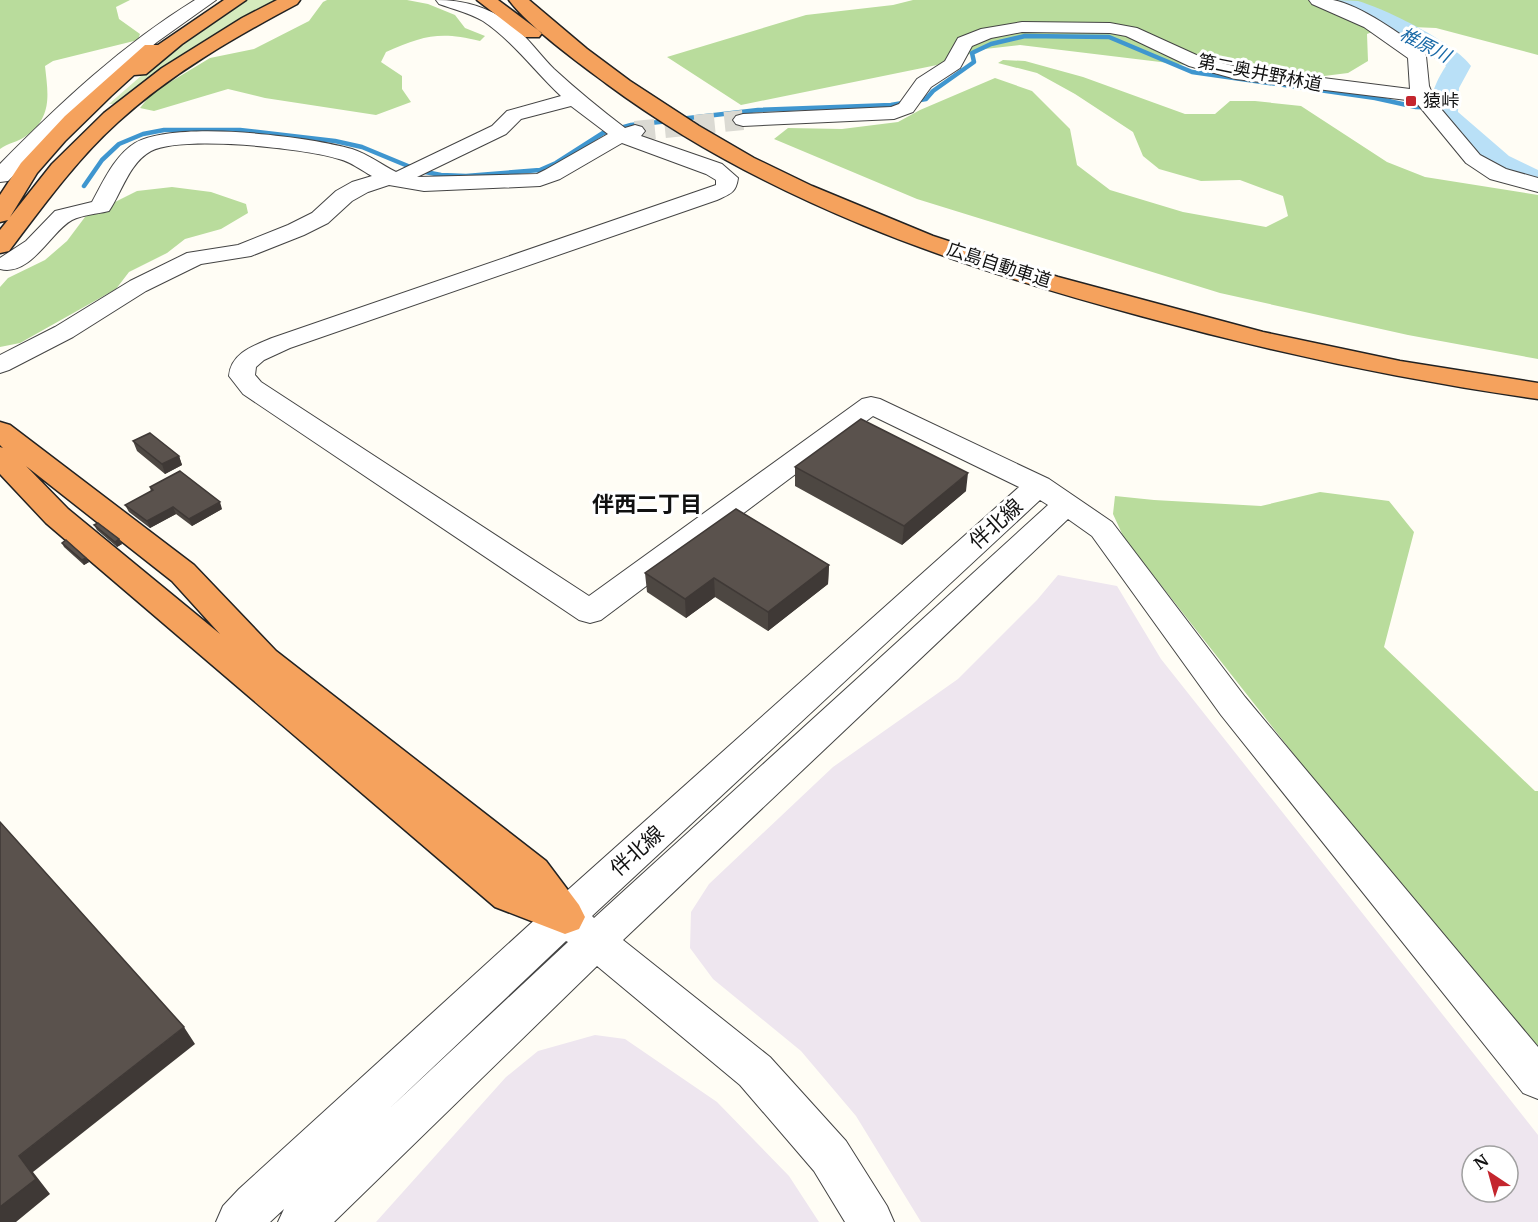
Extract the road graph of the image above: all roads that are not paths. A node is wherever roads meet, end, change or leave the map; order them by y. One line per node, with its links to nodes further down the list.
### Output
1 (207, 0): 15 (street)
2 (224, 0): 18 (highway)
3 (237, 0): 19 (highway)
4 (291, 0): 20 (highway)
5 (445, 0): 10 (street)
6 (486, 0): 13 (highway)
7 (518, 0): 13 (highway, 広島自動車道)
8 (540, 0): 22 (highway, 広島自動車道)
9 (1318, 0): 11 (street)
10 (575, 99): 14 (street); 16 (street)
11 (1427, 104): 12 (street, 第二奥井野林道); 17 (street)
12 (743, 120)
13 (691, 131): 23 (highway, 広島自動車道)
14 (628, 133): 16 (street); 26 (street)
15 (0, 176)
16 (393, 180): 20 (street); 21 (street)
17 (1538, 185)
18 (0, 215)
19 (0, 239)
20 (4, 255)
21 (0, 365)
22 (1538, 375)
23 (1538, 391)
24 (0, 431): 27 (highway)
25 (0, 456): 27 (highway)
26 (1053, 494): 27 (street, 伴北線); 28 (street)
27 (580, 929): 29 (street, 伴北線); 30 (street, 伴北線); 31 (street)
28 (1538, 1079)
29 (239, 1222)
30 (301, 1222)
31 (871, 1222)

